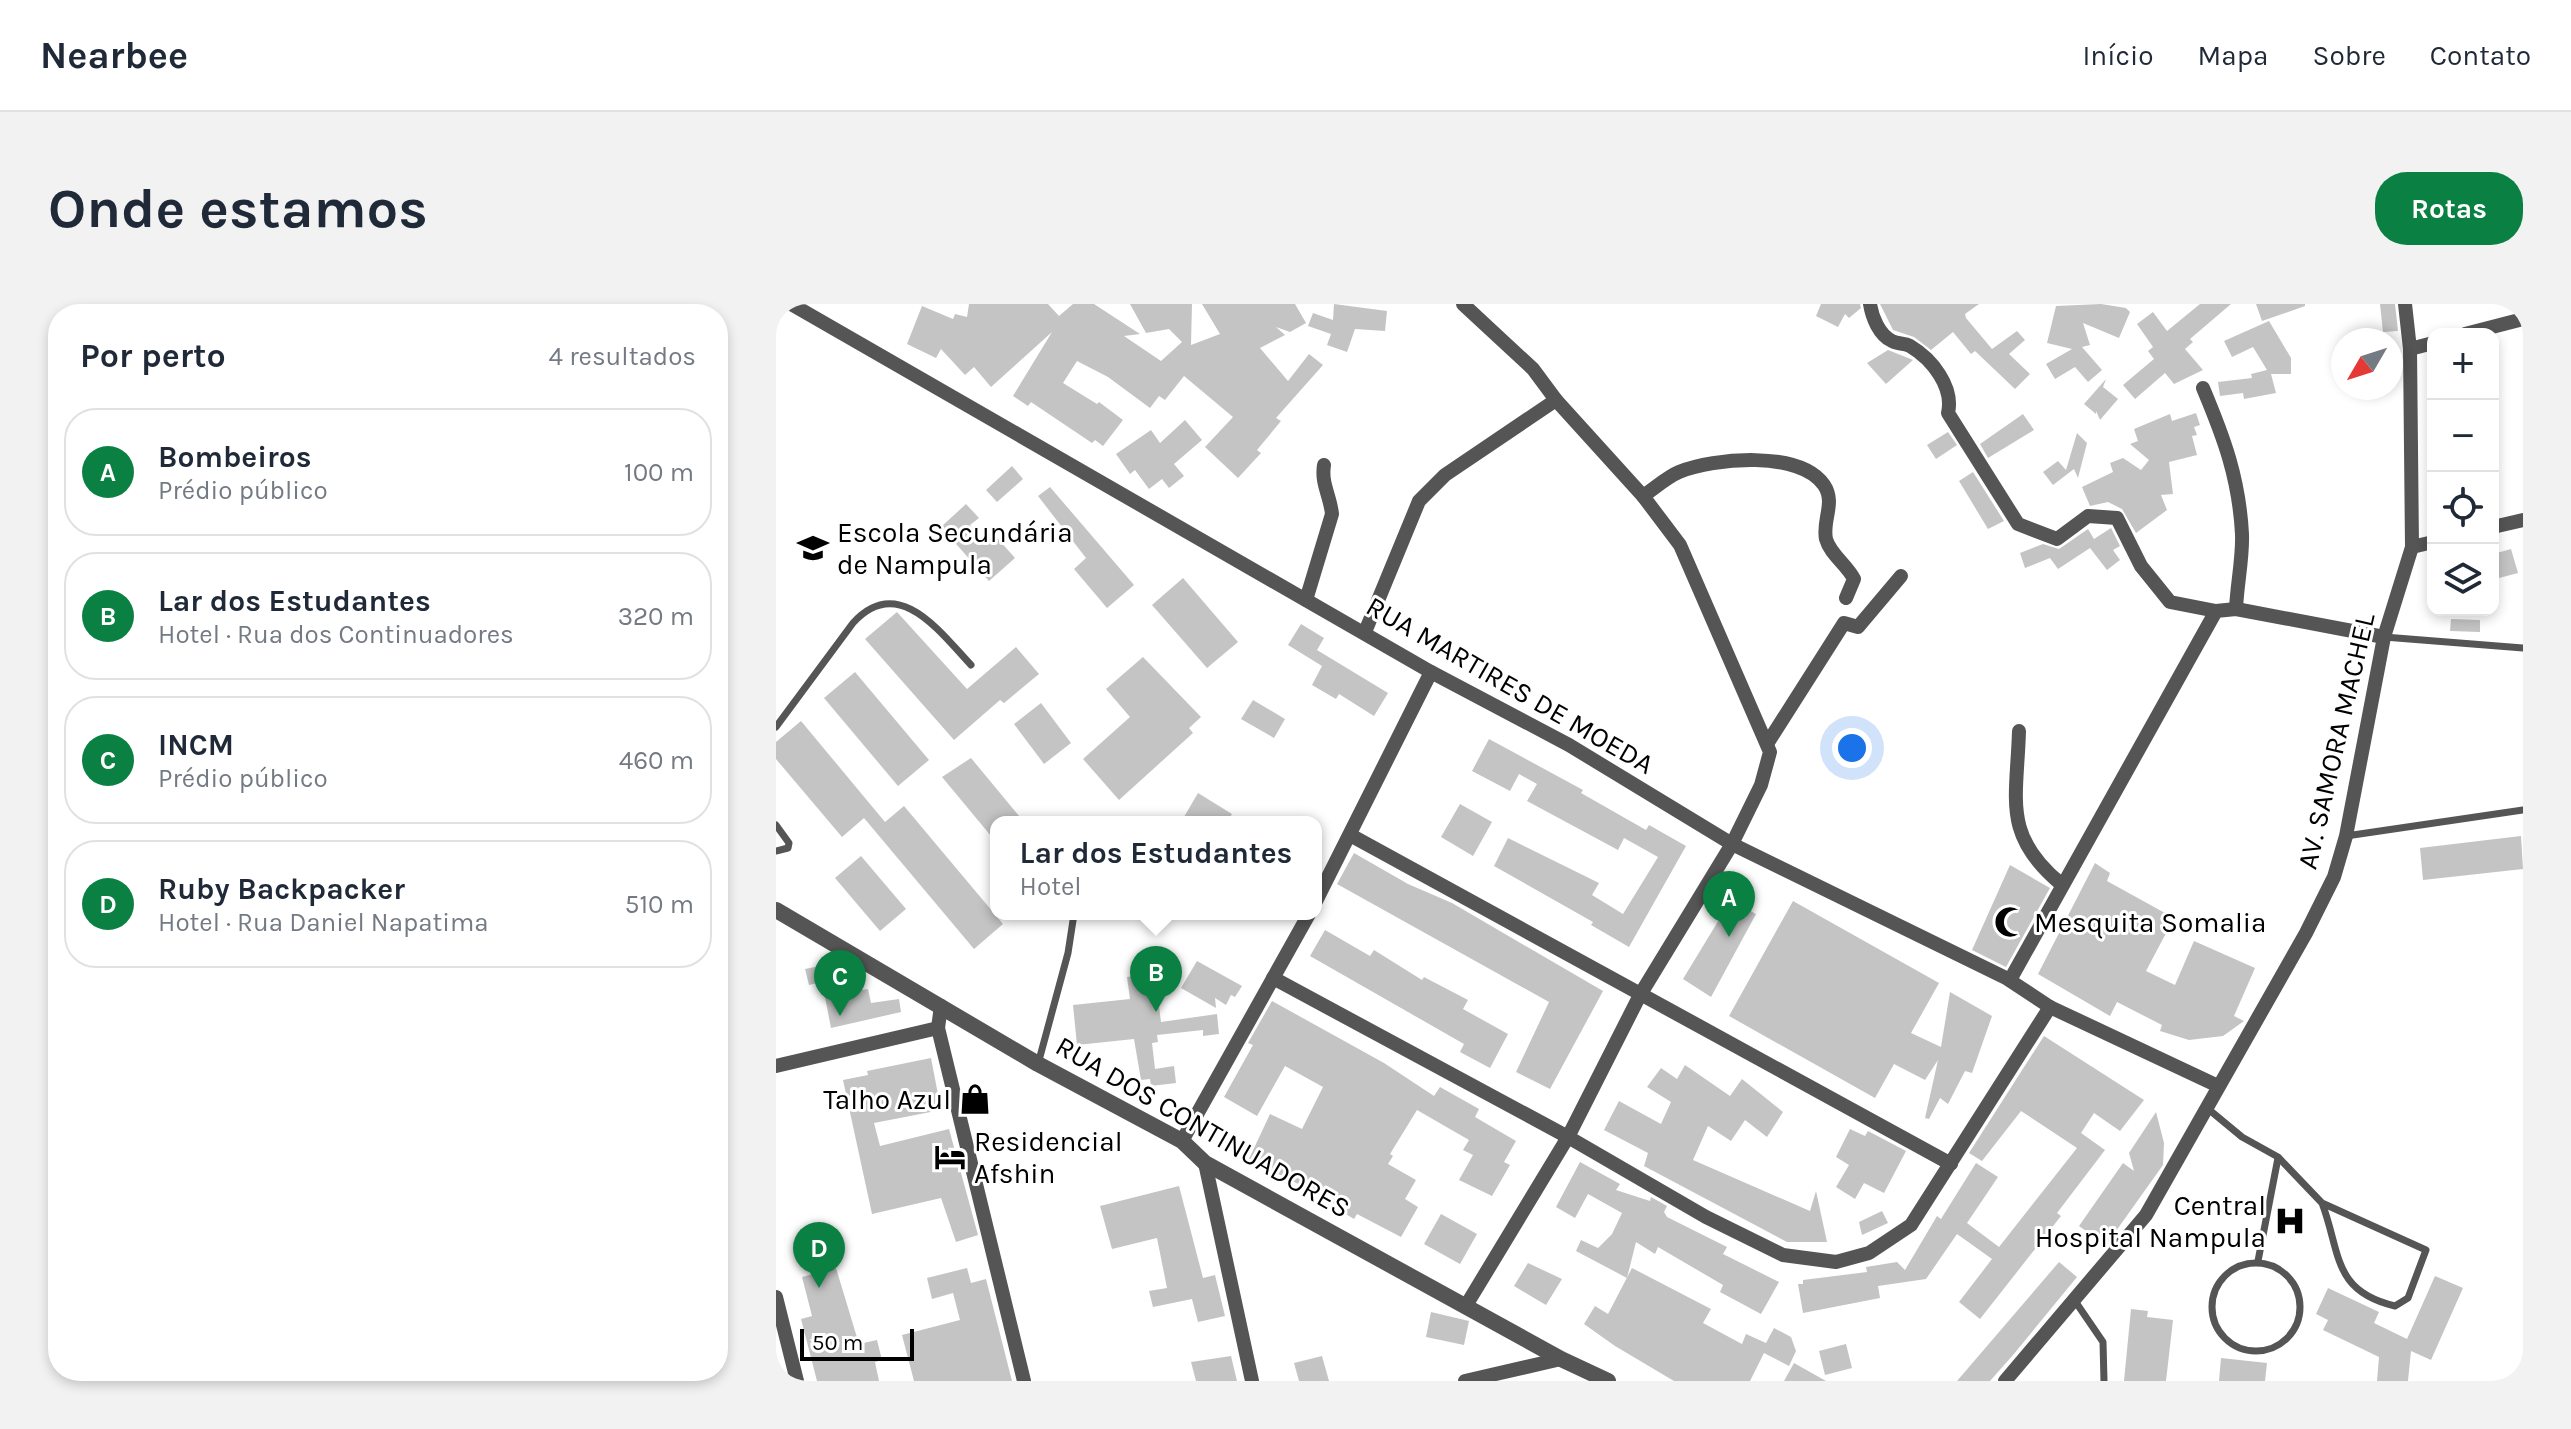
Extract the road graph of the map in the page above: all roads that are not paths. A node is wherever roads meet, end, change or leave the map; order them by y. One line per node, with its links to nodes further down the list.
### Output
1 (1463, 304): 10 (street)
2 (1870, 304): 21 (street)
3 (2405, 304): 8 (street, AV. SAMORA MACHEL)
4 (797, 305): 19 (street, RUA MARTIRES DE MOEDA)
5 (2523, 319): 6 (street)
6 (2488, 328)
7 (2427, 345): 8 (street)
8 (2410, 349): 16 (street, AV. SAMORA MACHEL)
9 (2203, 388): 20 (street)
10 (1556, 400): 12 (street); 22 (street)
11 (1324, 465): 19 (street)
12 (1643, 496): 18 (street); 29 (street)
13 (2523, 520): 14 (street)
14 (2499, 526)
15 (2427, 543): 16 (street)
16 (2412, 547): 23 (street, AV. SAMORA MACHEL)
17 (1901, 576): 29 (street)
18 (1846, 598)
19 (1306, 600): 22 (street, RUA MARTIRES DE MOEDA)
20 (2236, 609): 21 (street); 23 (street)
21 (2216, 611): 36 (street)
22 (1365, 632): 26 (street, RUA MARTIRES DE MOEDA)
23 (2384, 637): 24 (lane); 33 (street, AV. SAMORA MACHEL)
24 (2523, 648)
25 (971, 665): 27 (lane)
26 (1431, 672): 32 (street); 34 (street, RUA MARTIRES DE MOEDA)
27 (776, 727)
28 (2019, 731): 36 (street)
29 (1767, 744): 34 (street)
30 (2523, 810): 33 (lane)
31 (776, 825): 35 (lane)
32 (1352, 836): 37 (street); 43 (street)
33 (2346, 836): 49 (street, AV. SAMORA MACHEL)
34 (1732, 844): 42 (street, RUA MARTIRES DE MOEDA); 43 (street)
35 (776, 851)
36 (2061, 884): 42 (street)
37 (1322, 890)
38 (776, 910): 44 (street, RUA DOS CONTINUADORES)
39 (1073, 920): 47 (lane)
40 (1306, 920): 41 (street)
41 (1273, 978): 51 (street); 52 (street)
42 (2010, 980): 45 (street, RUA MARTIRES DE MOEDA)
43 (1640, 995): 51 (street); 55 (street)
44 (941, 1006): 46 (street); 47 (street, RUA DOS CONTINUADORES)
45 (2050, 1007): 49 (street, RUA MARTIRES DE MOEDA); 55 (street)
46 (938, 1028): 48 (street); 63 (street)
47 (1038, 1064): 52 (street, RUA DOS CONTINUADORES)
48 (776, 1066)
49 (2216, 1085): 50 (street, AV. SAMORA MACHEL)
50 (2207, 1108): 53 (lane); 59 (street, AV. SAMORA MACHEL)
51 (1568, 1137): 55 (street); 60 (street)
52 (1182, 1141): 54 (street, RUA DOS CONTINUADORES)
53 (2278, 1157): 56 (lane); 57 (lane)
54 (1205, 1163): 60 (street, RUA DOS CONTINUADORES); 64 (street)
55 (1951, 1164)
56 (2322, 1203): 56 (lane)
57 (2258, 1261): 57 (lane)
58 (776, 1297): 62 (street)
59 (2075, 1301): 67 (street, AV. SAMORA MACHEL); 68 (lane)
60 (1467, 1304): 61 (street, RUA DOS CONTINUADORES)
61 (1561, 1359): 65 (street); 66 (street, RUA DOS CONTINUADORES)
62 (797, 1381)
63 (1024, 1381)
64 (1252, 1381)
65 (1465, 1381)
66 (1608, 1381)
67 (2005, 1381)
68 (2104, 1381)

